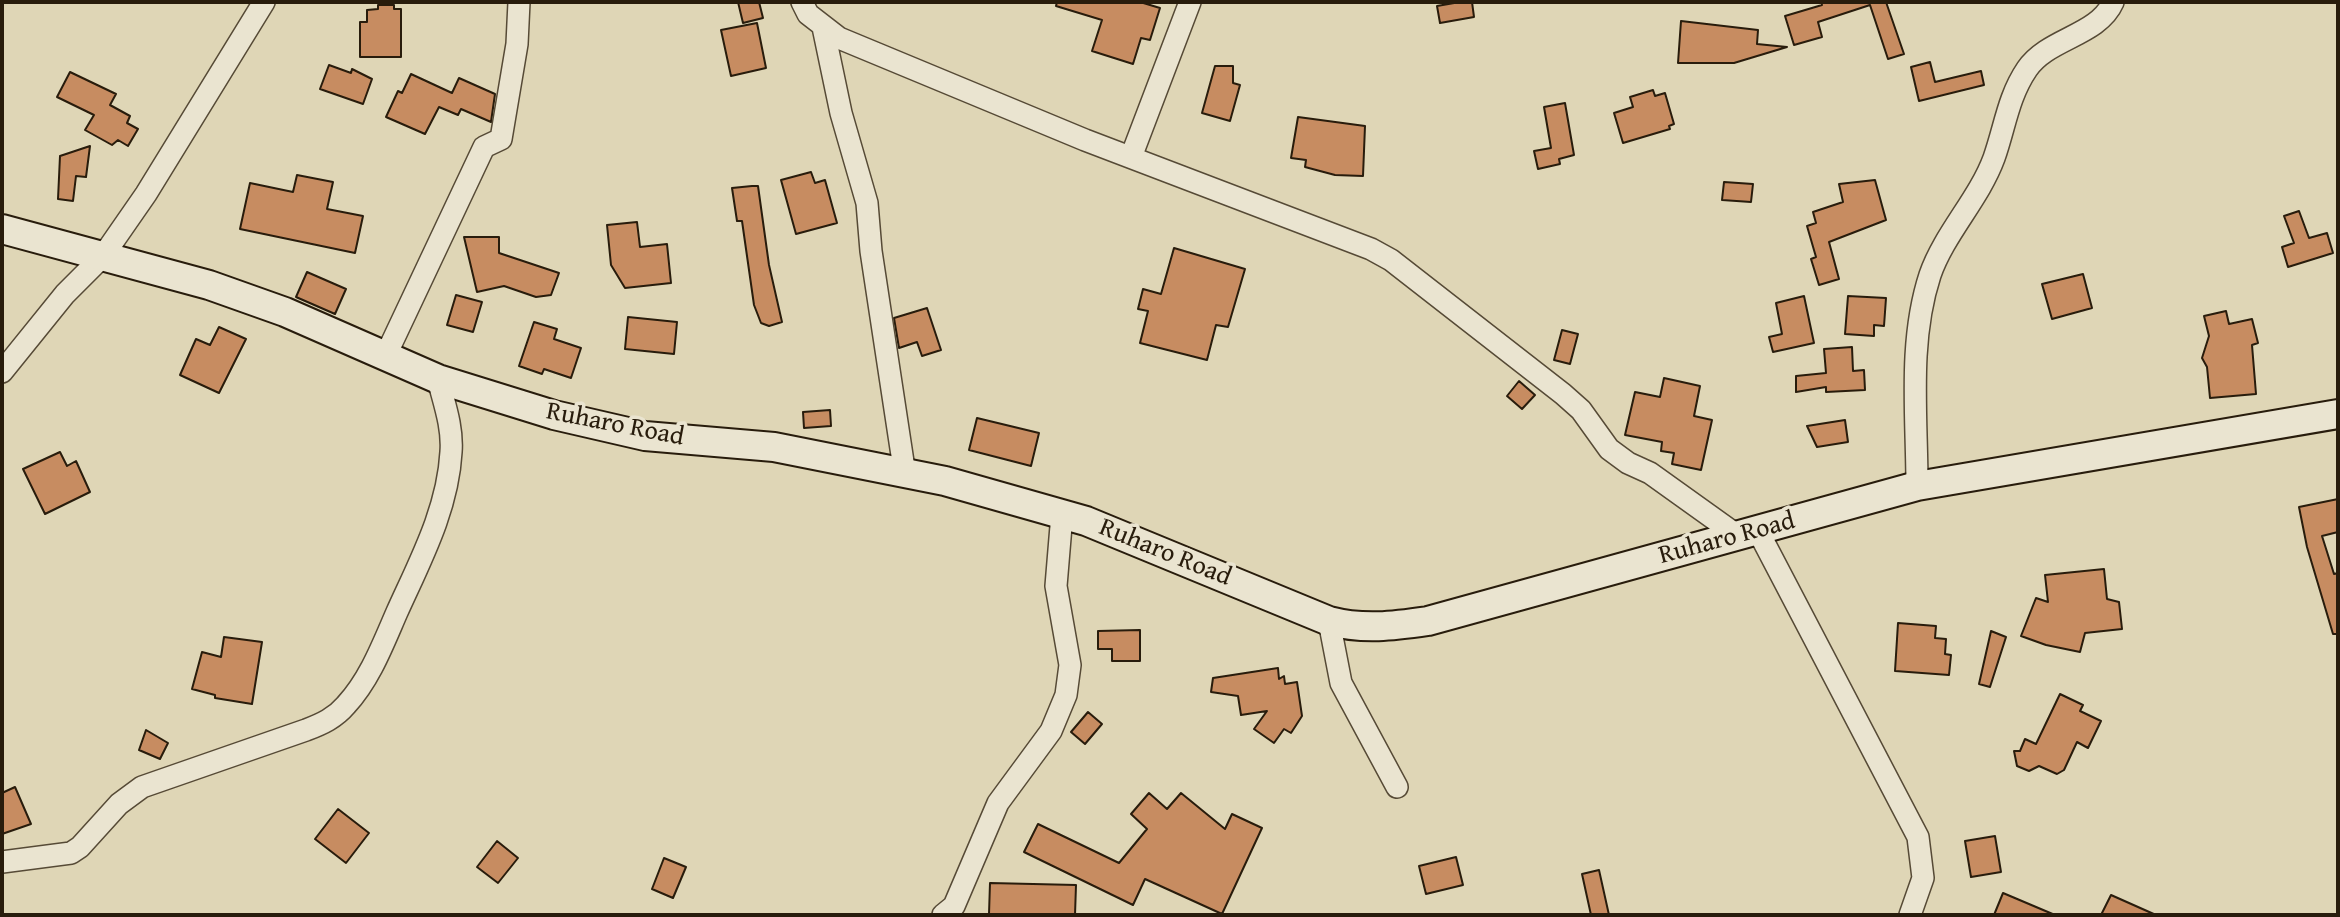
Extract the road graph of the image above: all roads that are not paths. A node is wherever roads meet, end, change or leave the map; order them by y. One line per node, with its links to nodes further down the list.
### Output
1 (264, 2): 9 (street)
2 (519, 2): 10 (street)
3 (803, 2): 6 (street)
4 (1190, 2): 7 (street)
5 (2113, 2): 15 (street)
6 (823, 27): 7 (street); 14 (street)
7 (1131, 157): 17 (street)
8 (2, 229): 9 (street, Ruharo Road)
9 (103, 256): 10 (street, Ruharo Road); 11 (street)
10 (385, 357): 12 (street, Ruharo Road)
11 (2, 372)
12 (438, 379): 14 (street, Ruharo Road); 20 (street)
13 (2338, 414): 15 (street, Ruharo Road)
14 (905, 475): 16 (street, Ruharo Road)
15 (1917, 486): 17 (street, Ruharo Road)
16 (1062, 514): 18 (street, Ruharo Road); 21 (street)
17 (1748, 534): 18 (street, Ruharo Road); 22 (street)
18 (1329, 621): 19 (street)
19 (1397, 788)
20 (2, 862)
21 (943, 915)
22 (1910, 915)

